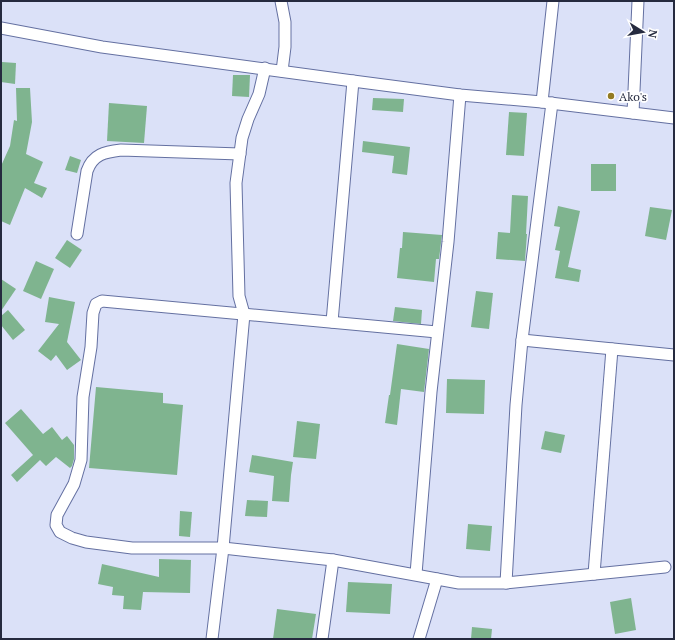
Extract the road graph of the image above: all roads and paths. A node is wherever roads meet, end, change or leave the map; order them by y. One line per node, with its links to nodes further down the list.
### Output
1 (281, 1): 6 (street)
2 (553, 1): 9 (street)
3 (638, 1): 10 (street)
4 (1, 28): 5 (street)
5 (266, 68): 6 (street); 12 (street)
6 (282, 71): 7 (street)
7 (353, 81): 8 (street); 15 (street)
8 (460, 95): 9 (street); 16 (street)
9 (547, 102): 10 (street); 17 (street)
10 (632, 113): 11 (street)
11 (674, 118)
12 (240, 154): 13 (street); 14 (street)
13 (76, 234)
14 (244, 314): 15 (street); 20 (street); 20 (street)
15 (332, 322): 16 (street)
16 (437, 332): 23 (street)
17 (522, 340): 18 (street); 26 (street)
18 (612, 349): 19 (street); 24 (street)
19 (674, 355)
20 (223, 548): 21 (street); 27 (street)
21 (333, 560): 23 (street); 28 (street)
22 (665, 567): 24 (street)
23 (416, 574): 25 (street)
24 (594, 574): 26 (street)
25 (437, 579): 26 (street); 29 (street)
26 (506, 583)
27 (212, 639)
28 (322, 639)
29 (419, 639)

